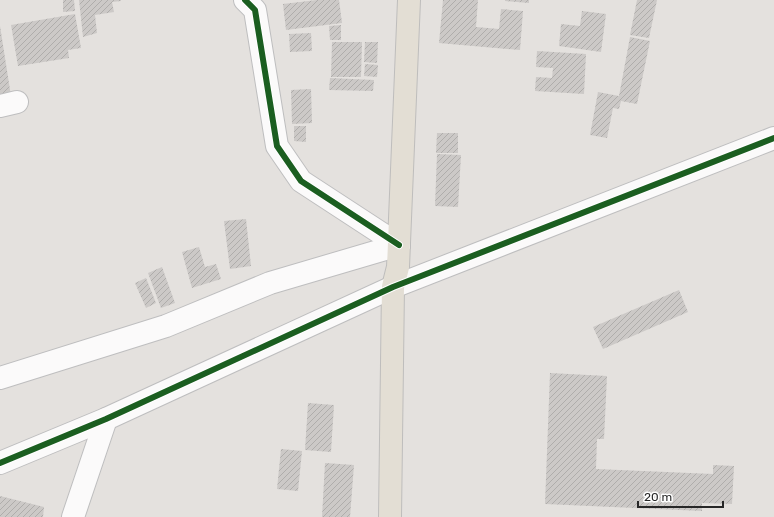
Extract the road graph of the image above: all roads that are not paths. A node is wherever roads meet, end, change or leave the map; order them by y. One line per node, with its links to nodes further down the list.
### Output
1 (245, 0): 4 (street)
2 (409, 0): 4 (main road)
3 (774, 138): 5 (street)
4 (399, 245): 5 (main road); 6 (street)
5 (393, 287): 7 (street); 10 (main road)
6 (0, 378)
7 (106, 419): 8 (street); 9 (street)
8 (0, 463)
9 (73, 517)
10 (390, 517)

